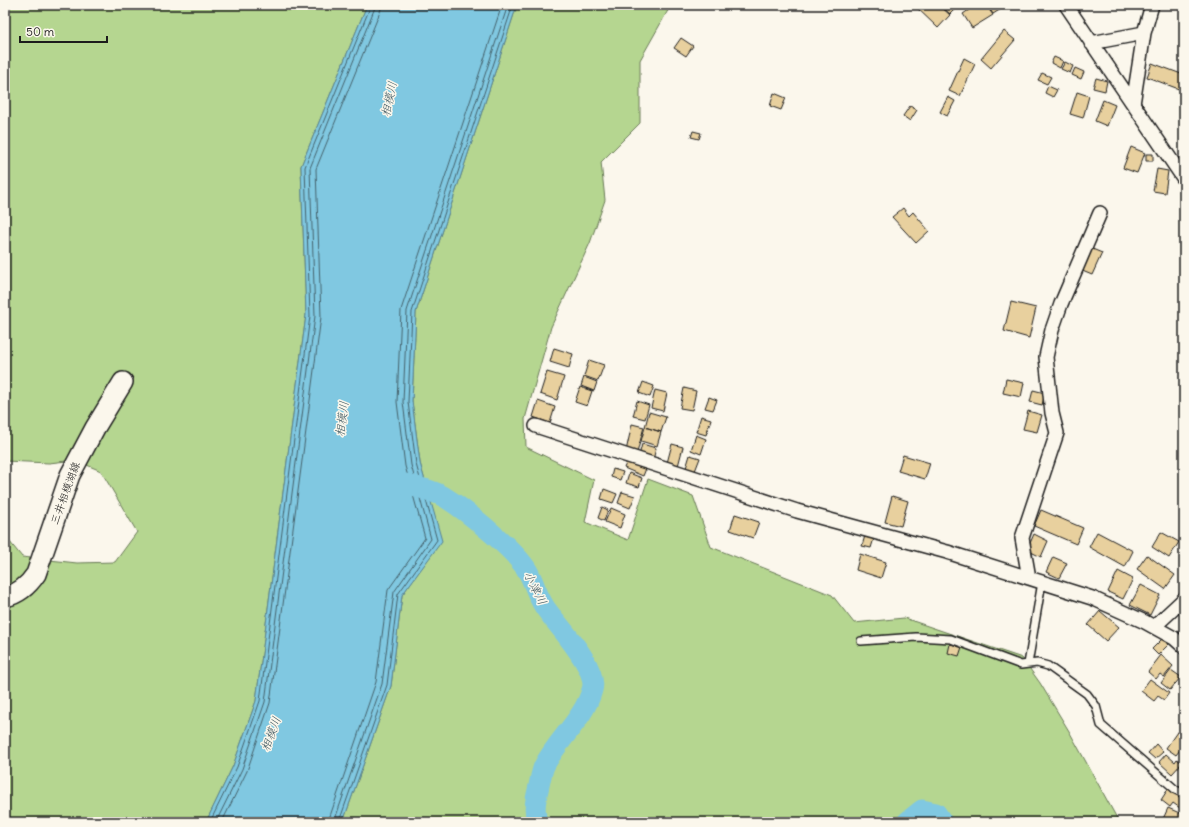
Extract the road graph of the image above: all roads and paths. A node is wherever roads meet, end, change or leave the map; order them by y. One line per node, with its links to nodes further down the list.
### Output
1 (1066, 5): 4 (street)
2 (1152, 5): 3 (street)
3 (1144, 33): 4 (street); 5 (street)
4 (1091, 43): 5 (street)
5 (1133, 104): 6 (street)
6 (1184, 179)
7 (1100, 213): 10 (street)
8 (123, 382): 11 (main road, 三井相模湖線)
9 (536, 426): 10 (street)
10 (1036, 580): 13 (street); 16 (lane)
11 (5, 596)
12 (1184, 600): 13 (street)
13 (1154, 627): 15 (street)
14 (861, 641): 16 (lane)
15 (1184, 646)
16 (1028, 664): 17 (lane)
17 (1184, 794)

